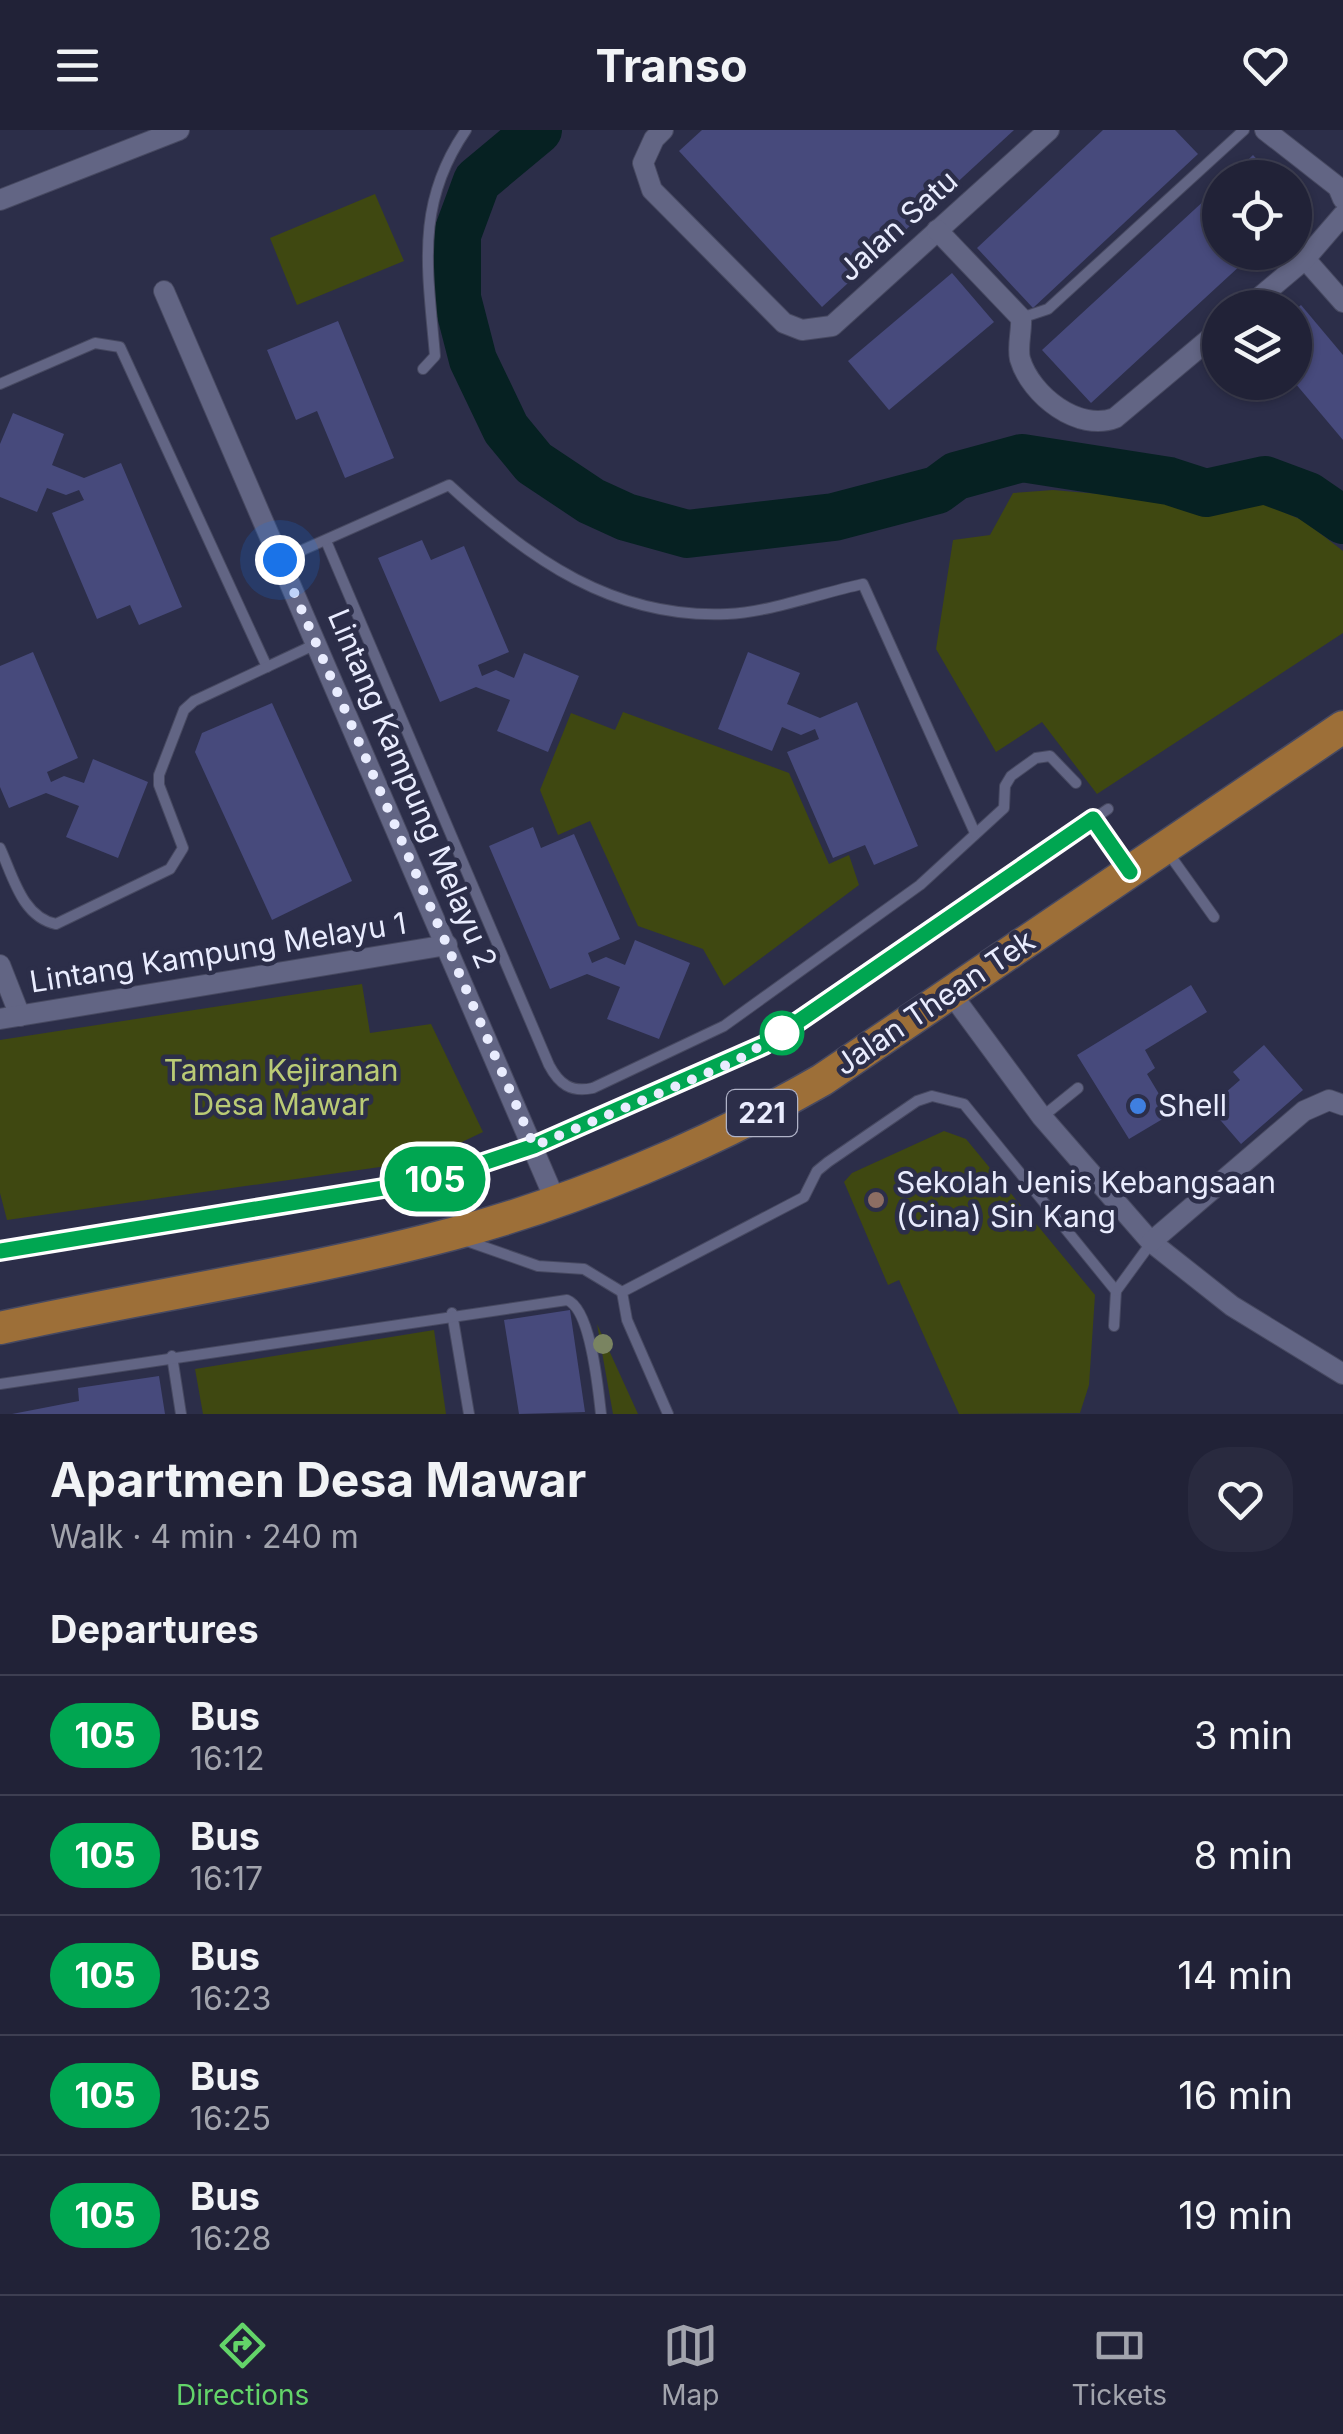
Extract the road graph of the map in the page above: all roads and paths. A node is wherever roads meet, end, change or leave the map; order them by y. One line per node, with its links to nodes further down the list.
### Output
1 (179, 130): 8 (street)
2 (466, 130): 19 (lane)
3 (664, 130): 10 (street, Jalan Satu)
4 (1049, 130): 10 (street, Jalan Satu)
5 (1244, 130): 17 (lane)
6 (1265, 130): 7 (street)
7 (1343, 199)
8 (0, 200)
9 (1343, 215): 11 (street)
10 (937, 230): 17 (street)
11 (1312, 252)
12 (1312, 266): 16 (street)
13 (1293, 270): 14 (street)
14 (1269, 290)
15 (164, 291): 22 (street, Lintang Kampung Melayu 2)
16 (1343, 302)
17 (1021, 318): 18 (street)
18 (1202, 345)
19 (423, 369)
20 (0, 384): 24 (lane)
21 (326, 541): 22 (lane); 29 (lane); 29 (lane)
22 (280, 560): 23 (street, Lintang Kampung Melayu 2)
23 (316, 644): 24 (lane); 34 (street, Lintang Kampung Melayu 2)
24 (268, 668): 30 (lane)
25 (1343, 727): 31 (main road, Jalan Thean Tek / 221)
26 (1076, 784): 29 (lane)
27 (1108, 809): 28 (lane)
28 (1093, 819): 32 (lane); 41 (lane)
29 (975, 833)
30 (0, 848)
31 (1165, 849): 32 (main road, Jalan Thean Tek / 221); 33 (lane)
32 (1130, 872): 36 (main road, Jalan Thean Tek / 221)
33 (1214, 917)
34 (447, 946): 37 (street, Lintang Kampung Melayu 1); 41 (street, Lintang Kampung Melayu 2)
35 (0, 965): 37 (street)
36 (950, 992): 40 (street); 42 (main road, Jalan Thean Tek / 221)
37 (10, 1018)
38 (1078, 1088): 40 (lane)
39 (1343, 1106): 44 (street)
40 (1042, 1117): 44 (street)
41 (534, 1146): 42 (street, Lintang Kampung Melayu 2); 45 (lane)
42 (556, 1202): 43 (main road, Jalan Thean Tek / 221)
43 (449, 1234): 47 (lane); 48 (main road, Jalan Thean Tek / 221)
44 (1151, 1242): 46 (lane); 54 (street)
45 (0, 1251)
46 (1116, 1291): 47 (lane); 51 (lane)
47 (622, 1292): 59 (lane)
48 (85, 1309): 50 (main road, Jalan Thean Tek / 221); 52 (main road, Jalan Thean Tek / 221)
49 (452, 1314): 53 (lane); 57 (lane); 58 (lane)
50 (0, 1319)
51 (1114, 1326)
52 (0, 1328)
53 (172, 1356): 55 (lane); 56 (lane)
54 (1343, 1374)
55 (0, 1384)
56 (181, 1414)
57 (469, 1414)
58 (601, 1414)
59 (668, 1414)

